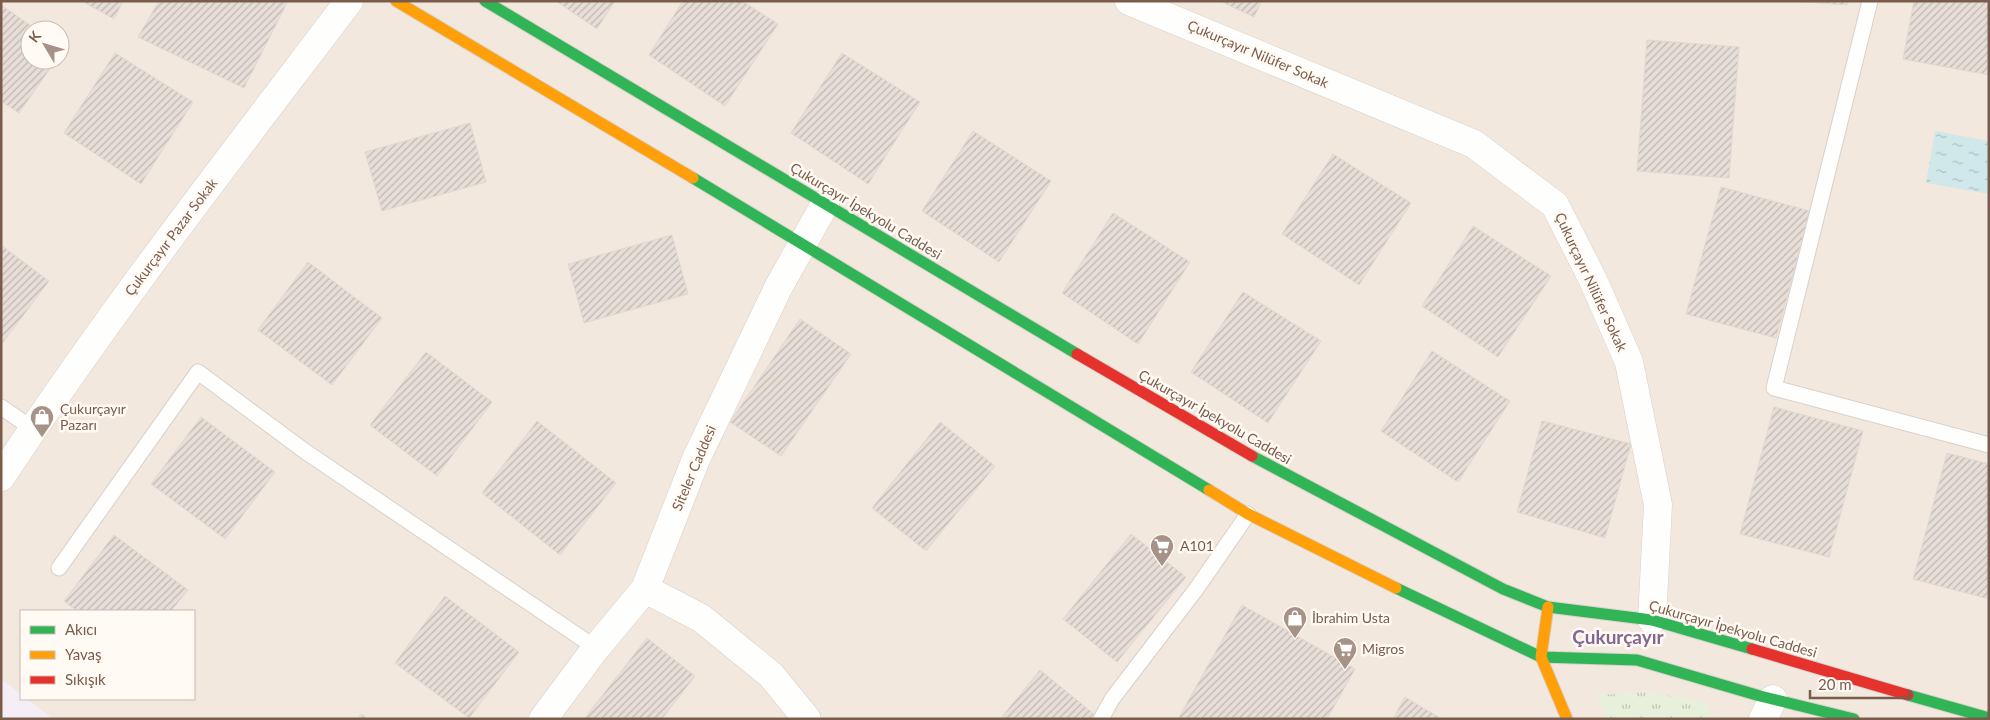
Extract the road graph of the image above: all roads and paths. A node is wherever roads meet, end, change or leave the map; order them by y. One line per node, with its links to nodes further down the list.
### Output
1 (349, 1): 9 (street, Çukurçayır Pazar Sokak)
2 (396, 1): 7 (street)
3 (484, 1): 6 (street, Çukurçayır İpekyolu Caddesi)
4 (1129, 1): 16 (street, Çukurçayır Nilüfer Sokak)
5 (1870, 1): 10 (lane)
6 (825, 204): 7 (street, Siteler Caddesi); 15 (street, Çukurçayır İpekyolu Caddesi)
7 (803, 243): 12 (street); 14 (street, Siteler Caddesi)
8 (1, 407): 9 (lane)
9 (33, 429): 11 (street, Çukurçayır Pazar Sokak)
10 (1989, 446)
11 (1, 477)
12 (1248, 514): 18 (street); 23 (lane)
13 (59, 568): 17 (lane)
14 (645, 589): 17 (street, Siteler Caddesi); 22 (street)
15 (1548, 607): 16 (street, Çukurçayır İpekyolu Caddesi); 18 (street)
16 (1652, 620): 20 (street, Çukurçayır İpekyolu Caddesi)
17 (596, 648): 21 (street, Siteler Caddesi)
18 (1541, 657): 19 (street); 24 (street)
19 (1768, 709): 25 (street)
20 (1989, 718)
21 (543, 719)
22 (807, 719)
23 (1101, 719)
24 (1567, 719)
25 (1854, 719)

